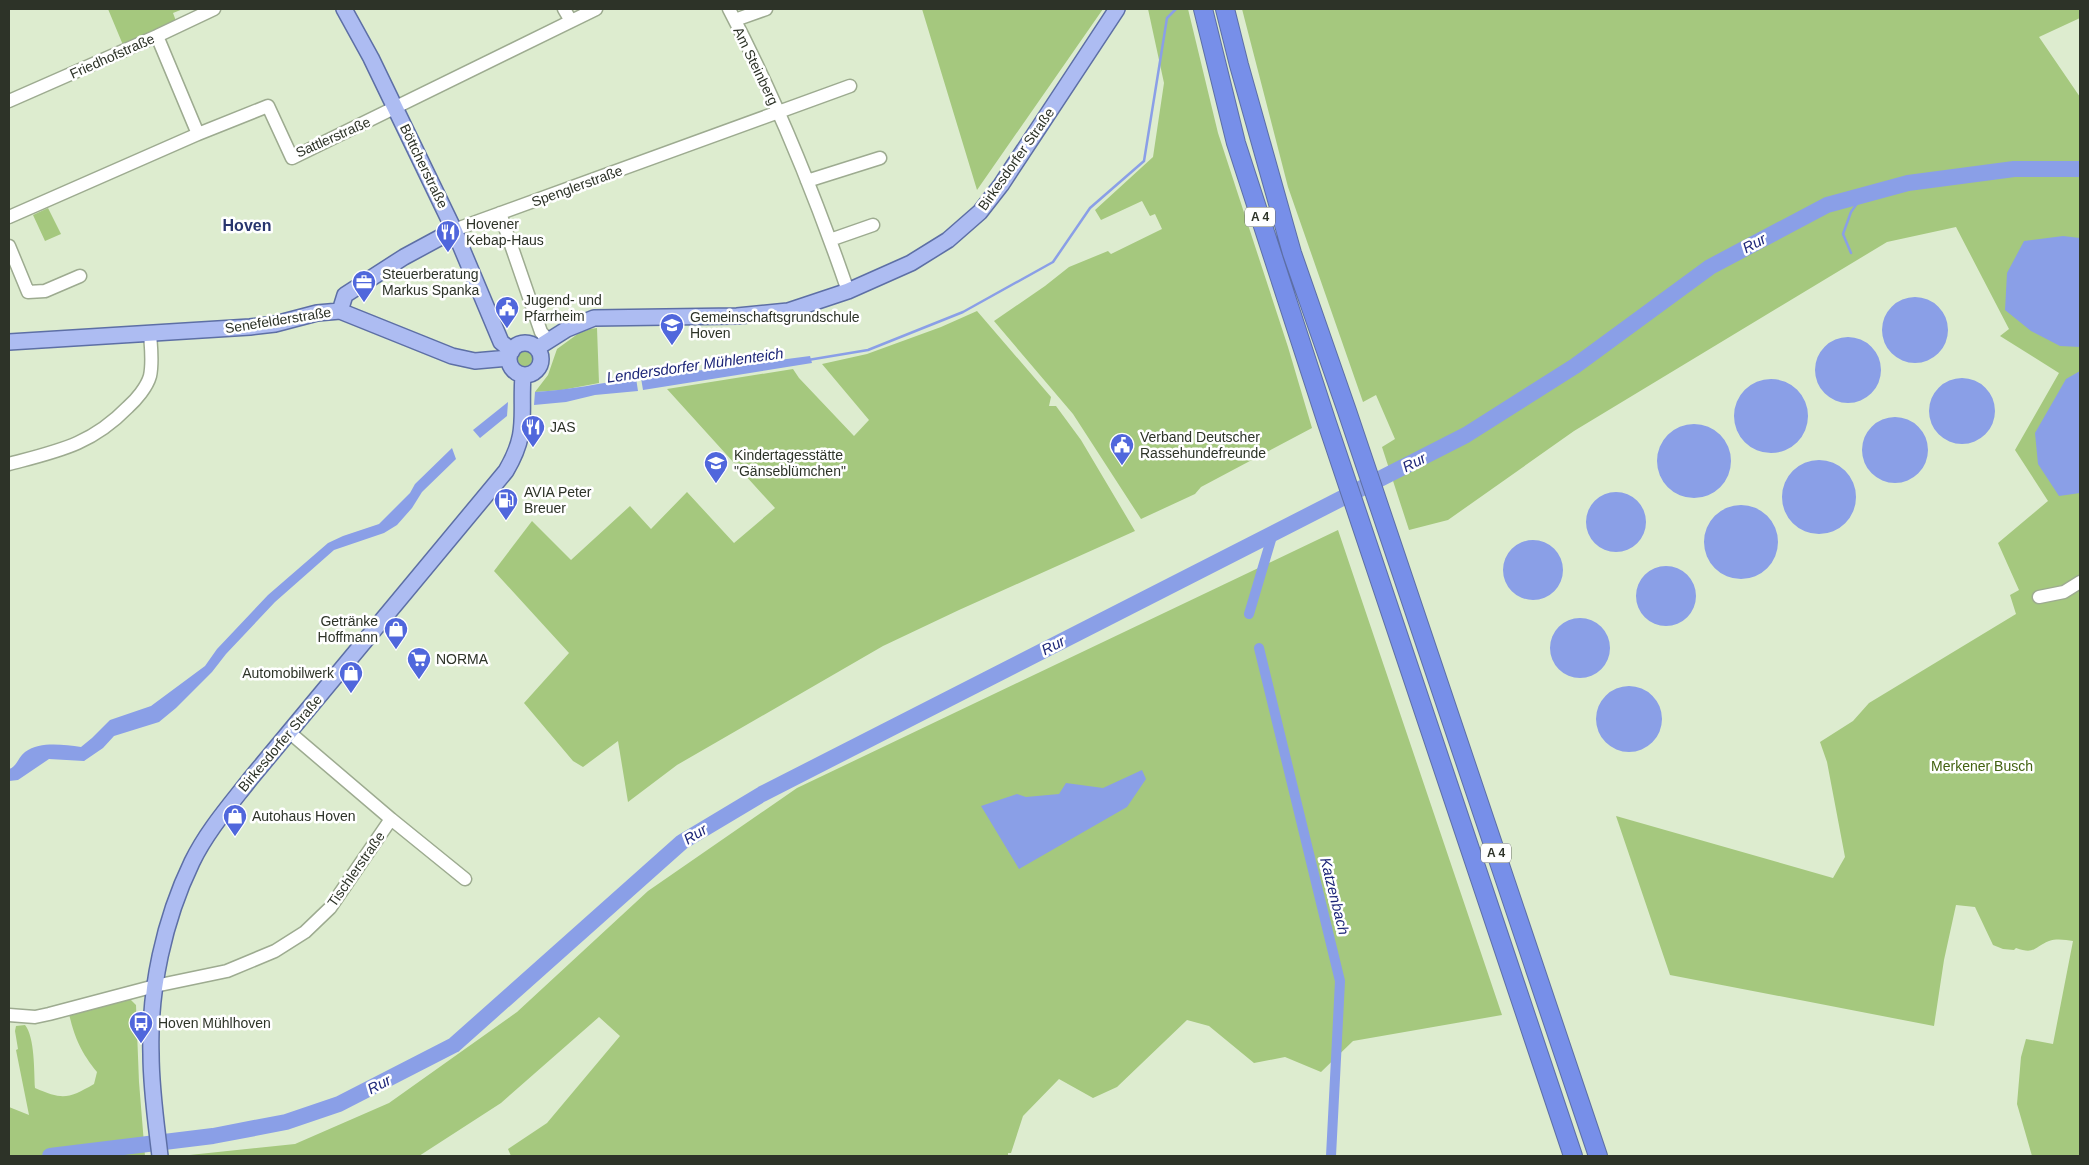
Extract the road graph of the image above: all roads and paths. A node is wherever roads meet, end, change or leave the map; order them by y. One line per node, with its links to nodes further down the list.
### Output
1 (214, 9): 11 (street, Friedhofstraße)
2 (344, 9): 14 (main road, Böttcherstraße)
3 (564, 9): 10 (street)
4 (596, 9): 10 (street, Sattlerstraße)
5 (766, 9): 9 (street, Am Steinberg)
6 (1117, 9): 26 (main road, Birkesdorfer Straße)
7 (1203, 9): 42 (highway, A 4)
8 (1225, 9): 43 (highway, A 4)
9 (732, 14): 15 (street, Am Steinberg)
10 (571, 21): 14 (street, Sattlerstraße)
11 (157, 36): 13 (street, Friedhofstraße); 16 (street)
12 (850, 86): 15 (street, Am Steinberg)
13 (9, 101)
14 (396, 108): 16 (street, Sattlerstraße); 22 (main road, Böttcherstraße)
15 (778, 111): 18 (street, Am Steinberg); 19 (street, Spenglerstraße)
16 (198, 134): 20 (street, Sattlerstraße)
17 (880, 158): 18 (street)
18 (807, 181): 23 (street, Am Steinberg)
19 (500, 213): 22 (street, Spenglerstraße); 30 (street)
20 (9, 217)
21 (872, 225): 23 (street)
22 (454, 230): 27 (main road, Spenglerstraße); 31 (main road, Böttcherstraße)
23 (830, 240): 26 (street, Am Steinberg)
24 (9, 246): 25 (street)
25 (80, 276)
26 (848, 291): 30 (main road, Birkesdorfer Straße)
27 (340, 311): 28 (main road, Senefelderstraße); 31 (main road, Senefelderstraße)
28 (150, 334): 29 (main road, Senefelderstraße); 33 (street)
29 (9, 342)
30 (543, 344): 31 (main road); 32 (main road)
31 (510, 355): 32 (main road)
32 (523, 375): 36 (main road, Birkesdorfer Straße)
33 (9, 464)
34 (2080, 582): 35 (street)
35 (2039, 597)
36 (289, 732): 37 (street, Tischlerstraße); 39 (main road, Birkesdorfer Straße)
37 (391, 819): 38 (street, Tischlerstraße); 39 (street, Tischlerstraße)
38 (465, 879)
39 (155, 986): 40 (street, Tischlerstraße); 41 (main road, Birkesdorfer Straße)
40 (9, 1015)
41 (160, 1156)
42 (1573, 1156)
43 (1598, 1156)

